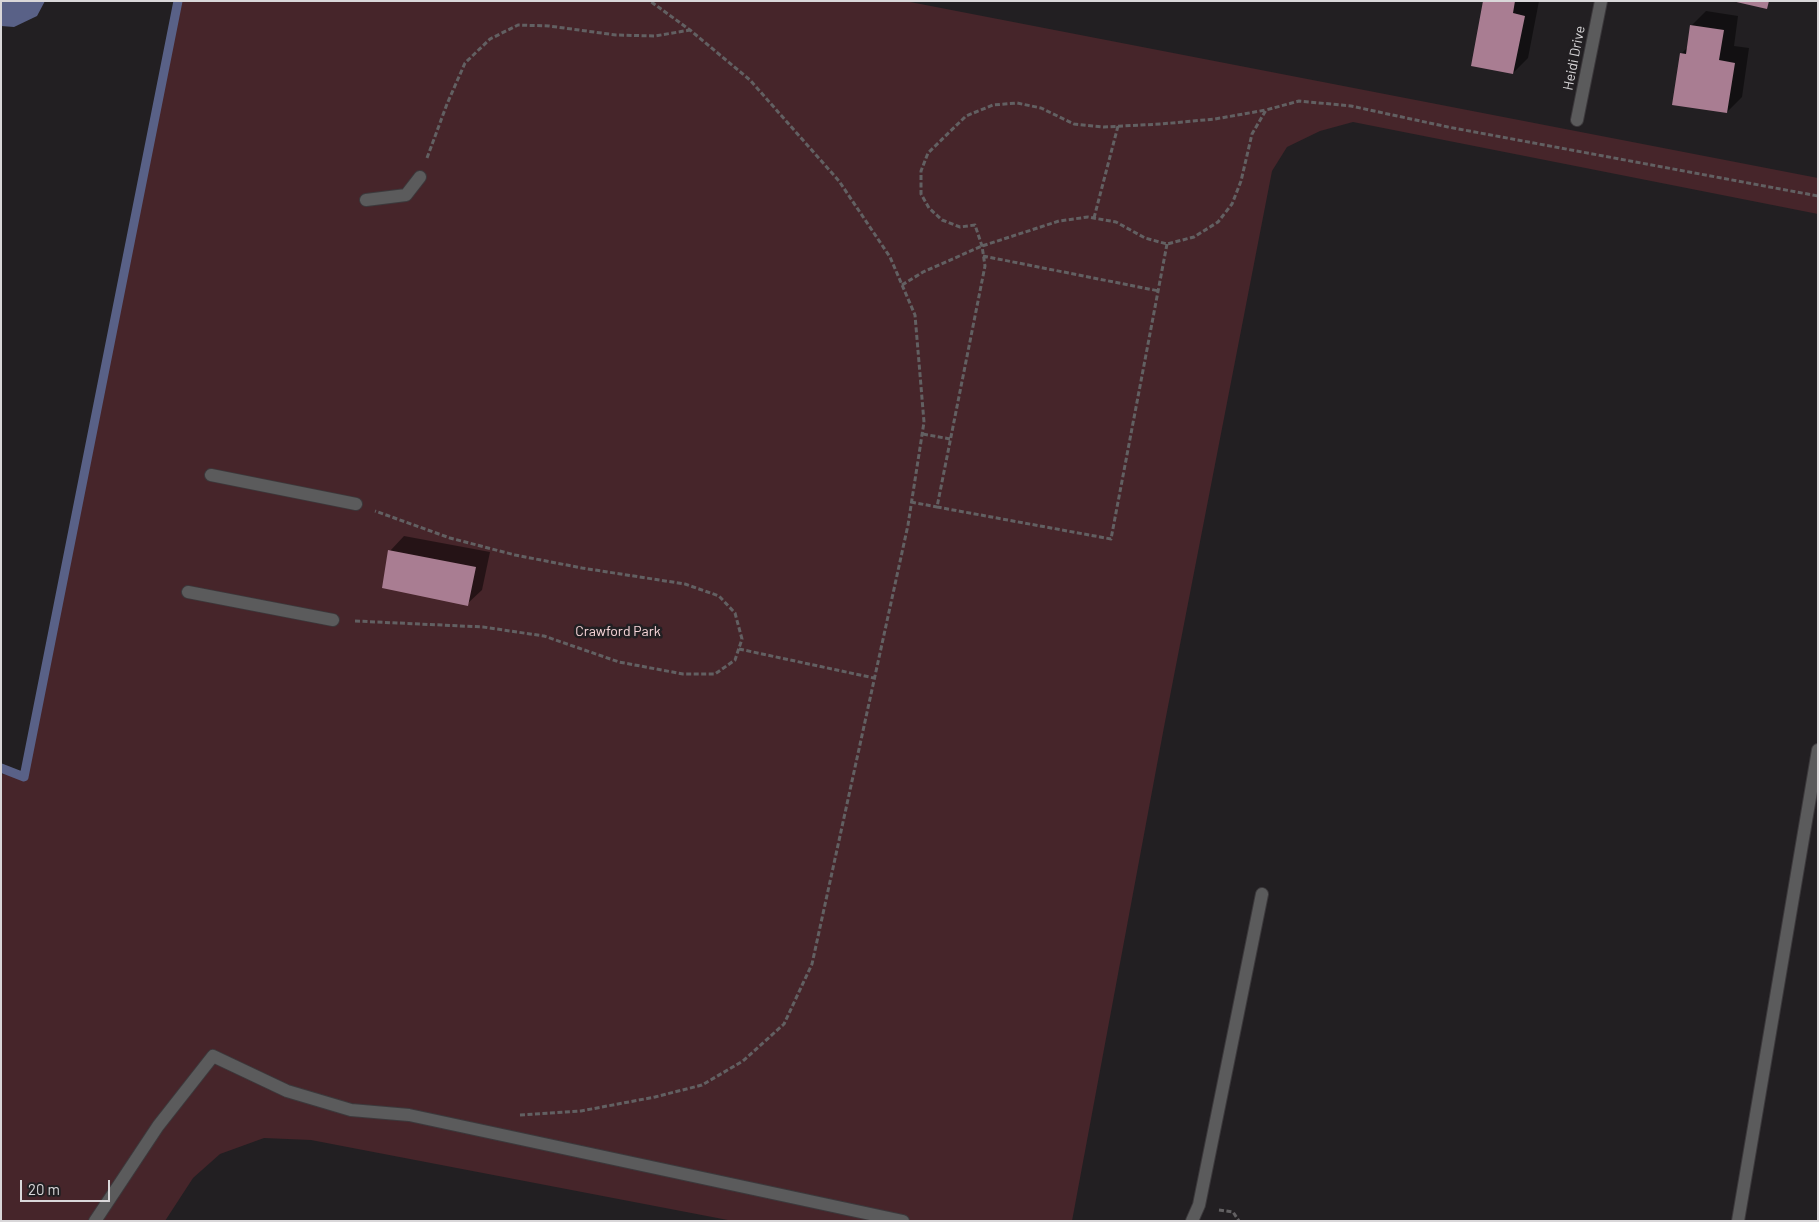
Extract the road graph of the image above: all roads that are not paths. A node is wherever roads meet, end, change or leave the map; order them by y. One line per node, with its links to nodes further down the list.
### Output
1 (1601, 1): 2 (street, Heidi Drive)
2 (1577, 120)
3 (420, 177): 4 (street)
4 (366, 200)
5 (211, 475): 6 (street)
6 (356, 504)
7 (188, 592): 8 (street)
8 (333, 620)
9 (1818, 750): 14 (street)
10 (1262, 894): 13 (street)
11 (95, 1221): 12 (street)
12 (903, 1221)
13 (1192, 1221)
14 (1738, 1221)

